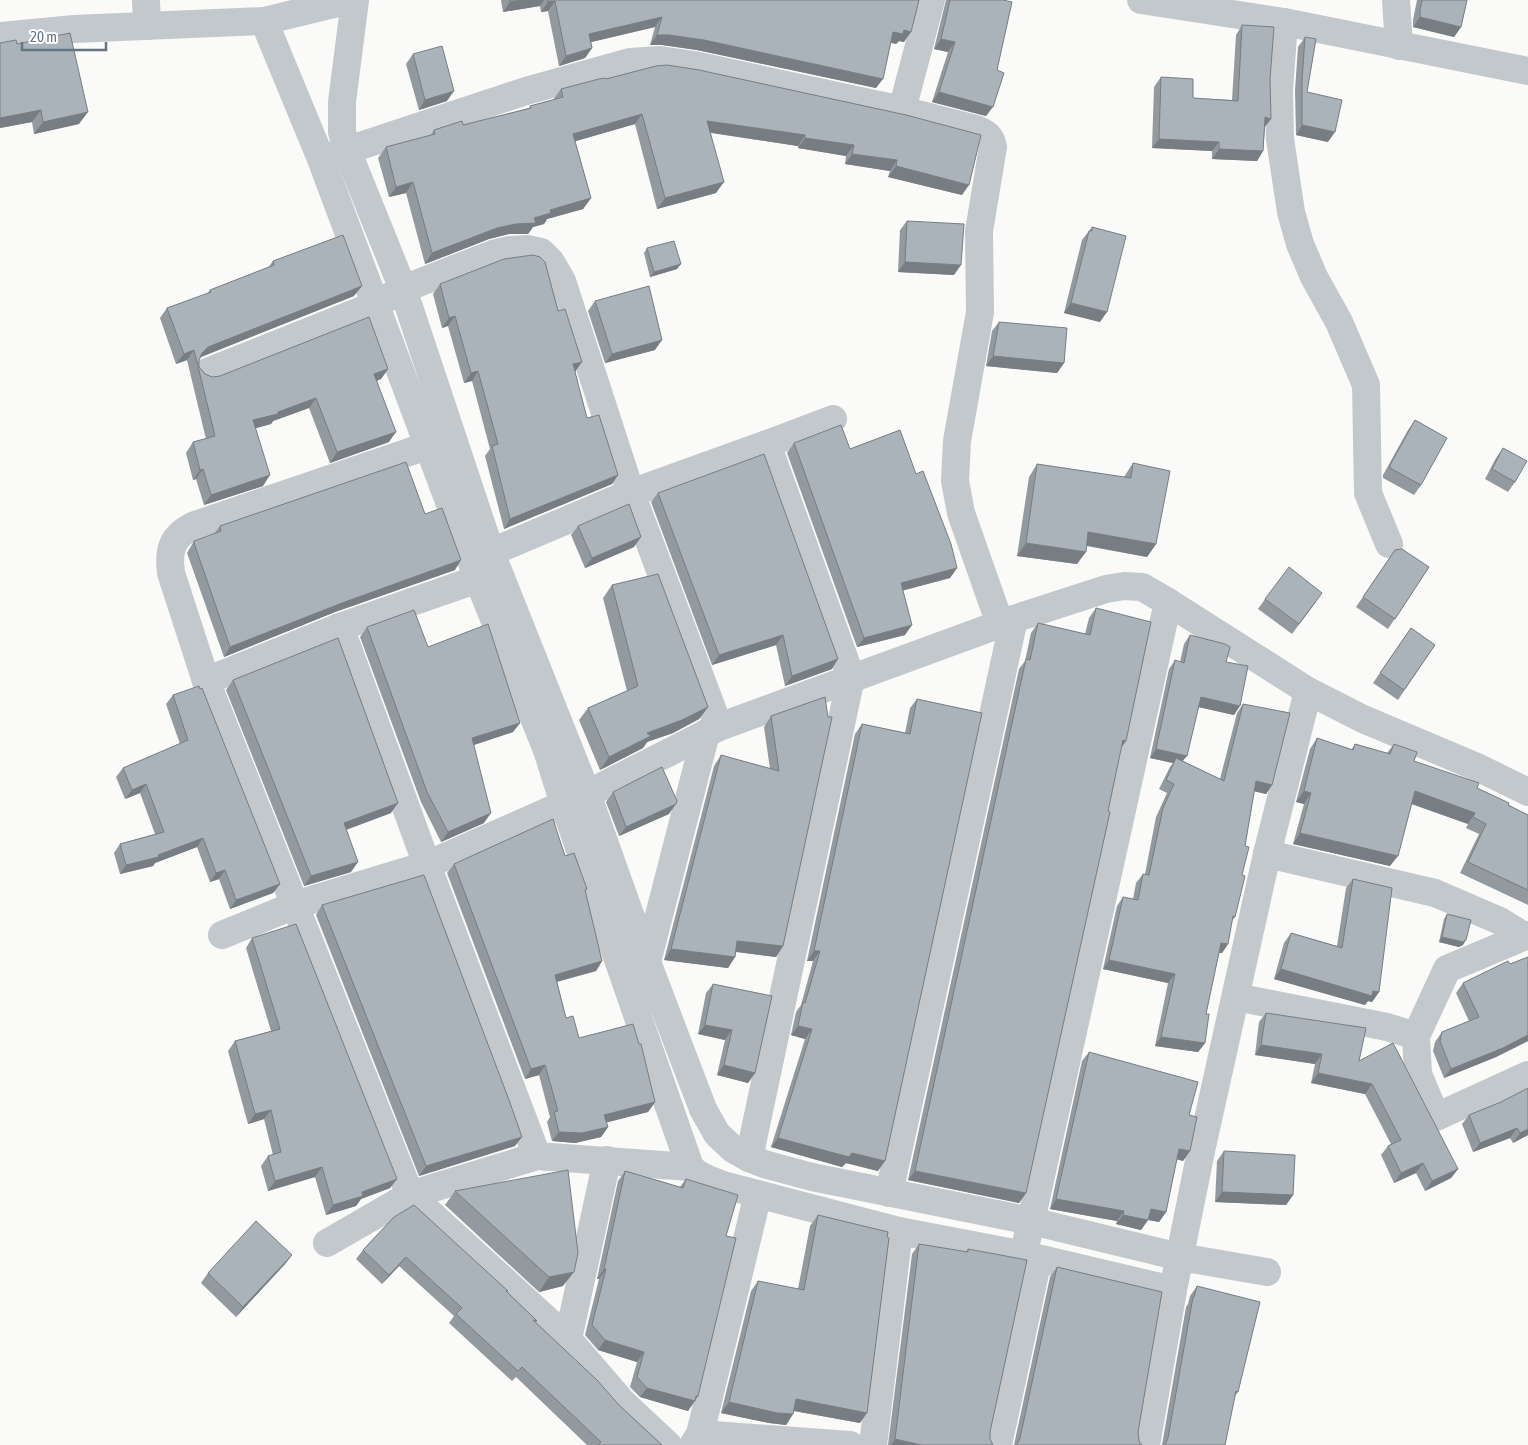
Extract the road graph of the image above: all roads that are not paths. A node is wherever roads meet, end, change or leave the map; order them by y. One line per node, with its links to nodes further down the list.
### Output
1 (351, 0): 7 (street)
2 (355, 0): 13 (street)
3 (931, 0): 12 (street)
4 (1141, 0): 8 (street)
5 (1396, 0): 10 (street)
6 (146, 13): 7 (street); 9 (street)
7 (264, 21): 14 (street)
8 (1284, 22): 10 (street); 22 (street)
9 (0, 36)
10 (1399, 46): 11 (street)
11 (1528, 71)
12 (902, 110): 13 (street); 25 (street)
13 (347, 150): 14 (street); 15 (street)
14 (321, 159): 16 (street)
15 (403, 289): 16 (street); 21 (street); 23 (street)
16 (375, 305): 17 (street); 20 (street)
17 (207, 372)
18 (832, 419): 19 (street)
19 (767, 444): 21 (street); 27 (street)
20 (427, 446): 23 (street); 28 (street)
21 (631, 493): 23 (street); 30 (street)
22 (1389, 544)
23 (480, 564): 26 (street); 32 (street)
24 (1168, 602): 25 (street); 29 (street); 49 (street)
25 (1007, 621): 27 (street); 46 (street)
26 (340, 628): 28 (street); 34 (street)
27 (851, 677): 30 (street); 43 (street)
28 (206, 680): 35 (street)
29 (1308, 691): 31 (street); 33 (street)
30 (713, 730): 32 (street); 38 (street)
31 (1528, 792)
32 (575, 799): 34 (street); 38 (street); 45 (street)
33 (1267, 854): 37 (street); 39 (street)
34 (427, 865): 35 (street); 42 (street)
35 (295, 905): 36 (street); 48 (street)
36 (222, 935)
37 (1526, 935): 40 (street)
38 (648, 962): 43 (street)
39 (1236, 997): 40 (street); 53 (street)
40 (1416, 1036): 41 (street)
41 (1528, 1074)
42 (536, 1156): 44 (street); 48 (street)
43 (749, 1158): 46 (street)
44 (607, 1160): 45 (street); 56 (street)
45 (690, 1167): 47 (street)
46 (889, 1193): 49 (street)
47 (758, 1194): 50 (street); 57 (street)
48 (410, 1195): 51 (street); 56 (street)
49 (1031, 1221): 52 (street); 53 (street)
50 (899, 1232): 52 (street); 60 (street)
51 (327, 1243)
52 (1031, 1257): 55 (street); 61 (street)
53 (1180, 1257): 54 (street); 55 (street)
54 (1267, 1272)
55 (1173, 1290): 62 (street)
56 (568, 1338): 58 (street)
57 (696, 1439): 59 (street)
58 (668, 1445)
59 (850, 1445)
60 (873, 1445)
61 (998, 1445)
62 (1146, 1445)

